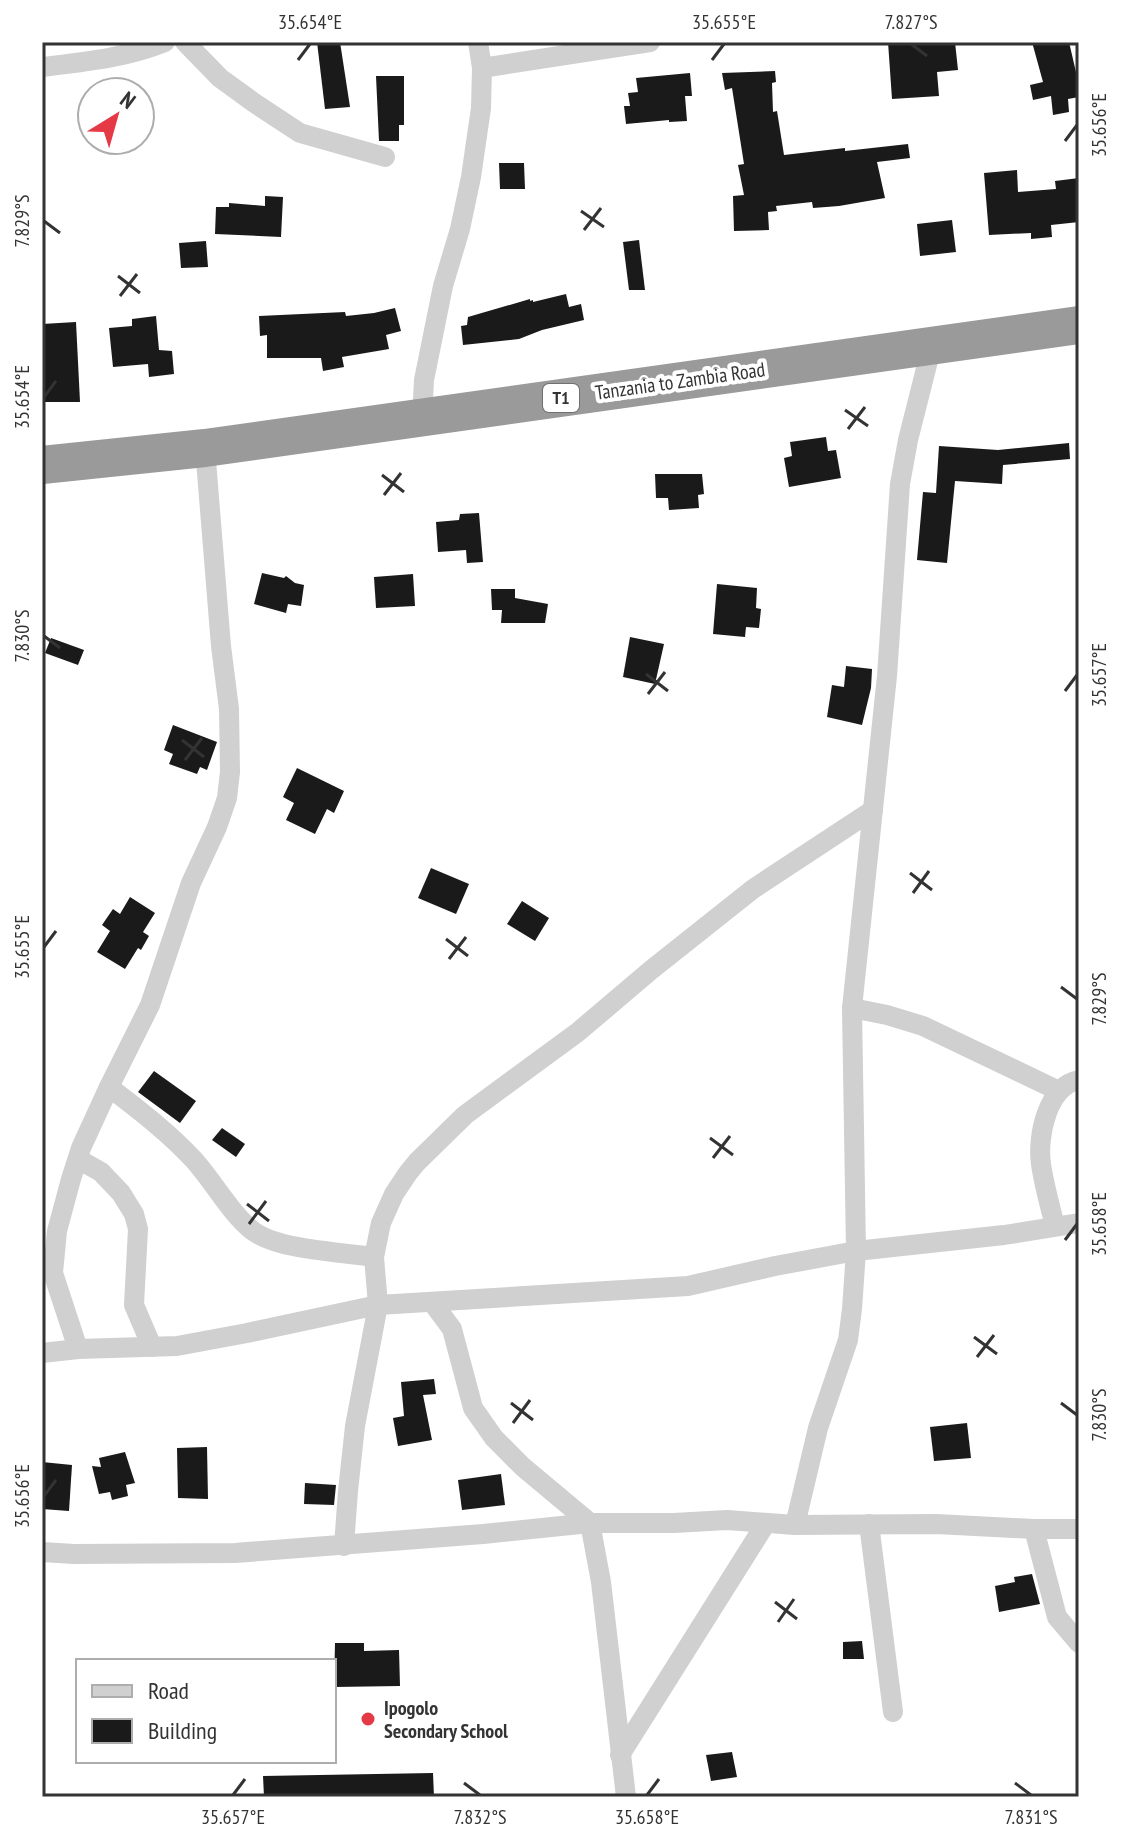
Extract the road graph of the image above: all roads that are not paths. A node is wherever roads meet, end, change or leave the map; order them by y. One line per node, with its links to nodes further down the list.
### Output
1 (165, 42): 5 (street)
2 (185, 42): 7 (street)
3 (478, 42): 6 (street)
4 (650, 42): 6 (street)
5 (42, 67)
6 (482, 68): 10 (street)
7 (385, 157)
8 (1079, 325): 9 (highway, Tanzania to Zambia Road / T1)
9 (932, 345): 10 (highway, Tanzania to Zambia Road / T1); 13 (street)
10 (422, 418): 11 (highway, Tanzania to Zambia Road / T1)
11 (205, 448): 12 (highway, Tanzania to Zambia Road / T1); 16 (street)
12 (42, 465)
13 (873, 810): 14 (street); 22 (street)
14 (852, 1008): 17 (street); 21 (street)
15 (1079, 1080): 17 (street)
16 (109, 1087): 18 (street); 22 (street)
17 (1059, 1091): 20 (street)
18 (78, 1159): 25 (street); 26 (street)
19 (1079, 1223): 20 (street)
20 (1055, 1226): 21 (street)
21 (856, 1251): 23 (street); 31 (street)
22 (374, 1257): 24 (street)
23 (432, 1302): 24 (street); 28 (street)
24 (378, 1305): 25 (street); 34 (street)
25 (152, 1347): 26 (street)
26 (78, 1349): 27 (street)
27 (42, 1353)
28 (590, 1523): 29 (street); 34 (street); 38 (street)
29 (766, 1523): 31 (street); 38 (street)
30 (869, 1524): 31 (street); 32 (street); 37 (street)
31 (795, 1525)
32 (1034, 1529): 33 (street); 36 (street)
33 (1079, 1529)
34 (344, 1546): 35 (street)
35 (42, 1552)
36 (1079, 1643)
37 (893, 1712)
38 (620, 1755): 39 (street)
39 (626, 1797)

